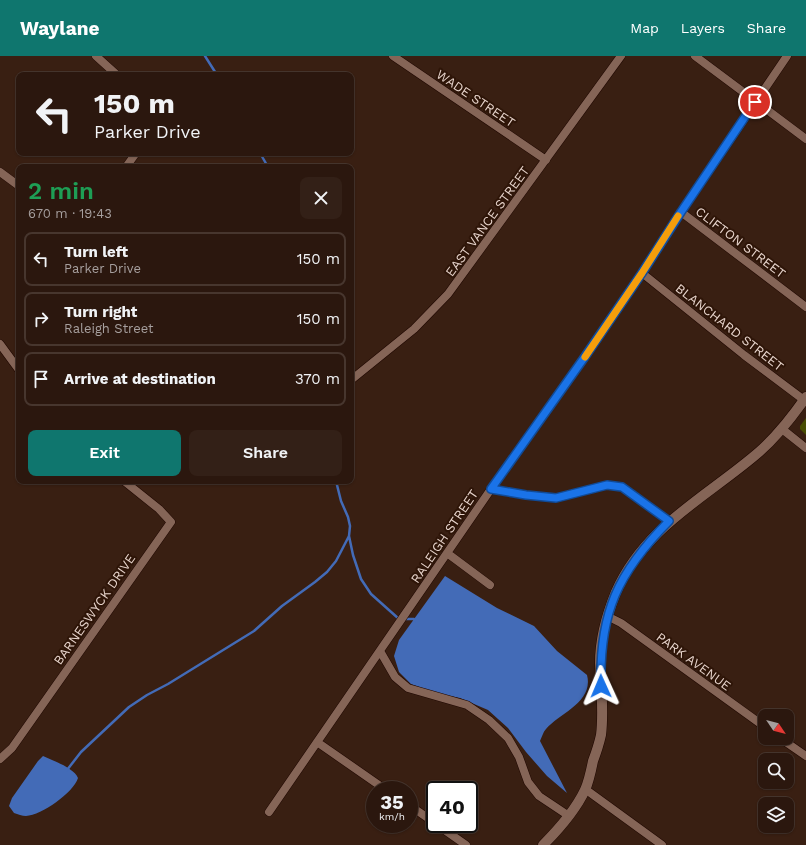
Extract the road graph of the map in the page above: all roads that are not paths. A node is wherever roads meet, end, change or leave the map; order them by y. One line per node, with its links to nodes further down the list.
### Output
1 (96, 56): 6 (street)
2 (393, 56): 9 (street, WADE STREET)
3 (621, 56): 9 (street, EAST VANCE STREET)
4 (694, 56): 7 (street)
5 (787, 56): 7 (street, RALEIGH STREET)
6 (114, 72)
7 (755, 102): 8 (street); 12 (street, RALEIGH STREET)
8 (806, 140)
9 (546, 160): 17 (street, EAST VANCE STREET)
10 (0, 172): 11 (street)
11 (16, 184)
12 (681, 212): 13 (street, RALEIGH STREET); 14 (street, CLIFTON STREET)
13 (642, 273): 18 (street, BLANCHARD STREET); 22 (street, RALEIGH STREET)
14 (806, 307)
15 (0, 344): 16 (street)
16 (16, 366)
17 (354, 378)
18 (805, 399): 19 (street)
19 (782, 430): 20 (street); 23 (street)
20 (806, 448)
21 (128, 484): 32 (street, BARNESWYCK DRIVE)
22 (491, 489): 23 (street); 24 (street, RALEIGH STREET)
23 (669, 521): 26 (street)
24 (447, 553): 25 (street); 27 (street, RALEIGH STREET)
25 (490, 585)
26 (608, 616): 28 (street, PARK AVENUE); 34 (street)
27 (380, 651): 29 (street, RALEIGH STREET); 36 (street)
28 (758, 722)
29 (317, 742): 33 (street); 35 (street, RALEIGH STREET)
30 (790, 745): 31 (street)
31 (806, 756)
32 (0, 759)
33 (373, 781)
34 (585, 789): 36 (street); 40 (street)
35 (269, 812)
36 (569, 816): 39 (street)
37 (448, 833): 38 (street)
38 (466, 845)
39 (543, 845)
40 (662, 845)

